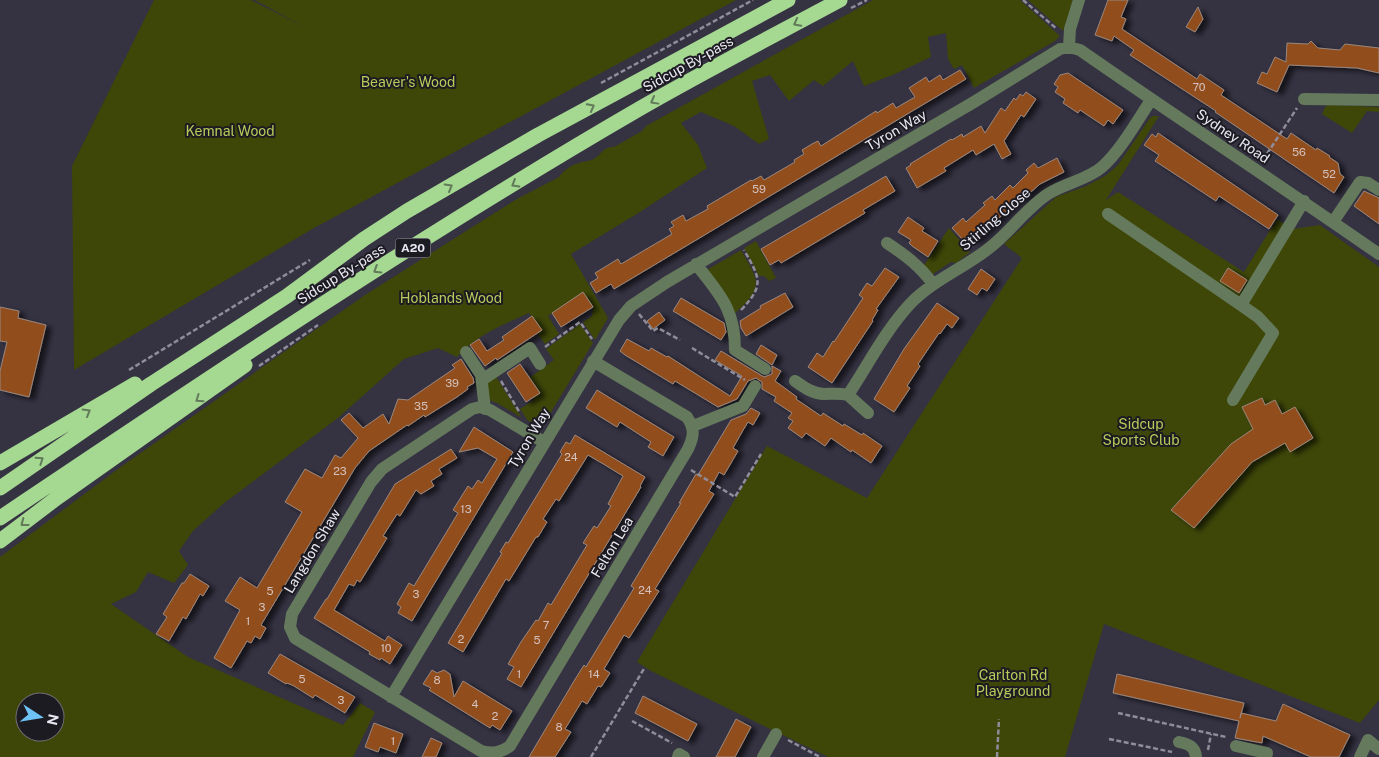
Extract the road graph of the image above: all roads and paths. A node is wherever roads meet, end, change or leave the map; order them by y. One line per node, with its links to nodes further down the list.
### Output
1 (788, 0): 20 (highway, Sidcup By-pass / A20, one-way to 1)
2 (867, 0): 5 (path)
3 (1023, 0): 6 (path)
4 (1079, 0): 6 (street)
5 (844, 5): 21 (highway, Sidcup By-pass / A20, one-way to 21)
6 (1070, 47): 8 (street, Sydney Road); 15 (street, Tyron Way)
7 (1304, 99): 9 (street); 10 (path)
8 (1151, 100): 10 (street, Sydney Road); 19 (street, Stirling Close)
9 (1379, 100)
10 (1257, 170): 12 (street, Sydney Road)
11 (1379, 190): 14 (street)
12 (1304, 201): 14 (street, Sydney Road); 23 (street)
13 (1108, 214): 23 (street)
14 (1333, 222): 17 (street, Sydney Road)
15 (738, 240): 18 (street, Tyron Way); 24 (path)
16 (887, 243): 19 (street)
17 (1379, 254)
18 (696, 264): 22 (street, Tyron Way); 24 (street)
19 (933, 284): 38 (street, Stirling Close)
20 (287, 296): 46 (highway, A20, one-way to 20); 48 (highway, Sidcup By-pass / A20, one-way to 20)
21 (336, 296): 49 (highway, Sidcup By-pass / A20); 50 (highway, A20, one-way to 50)
22 (632, 305): 27 (path); 30 (street, Tyron Way)
23 (1242, 305): 39 (street)
24 (732, 318): 32 (street)
25 (319, 325): 33 (path)
26 (554, 340): 30 (path)
27 (680, 340)
28 (692, 348): 37 (path)
29 (466, 352): 35 (street)
30 (597, 356): 42 (street); 44 (street, Tyron Way)
31 (540, 364): 34 (street)
32 (765, 369)
33 (254, 370)
34 (494, 372): 35 (street); 43 (path)
35 (482, 380): 40 (street)
36 (795, 381): 38 (street)
37 (755, 386): 42 (street)
38 (848, 395): 41 (street)
39 (1233, 400)
40 (485, 409): 43 (street); 52 (street, Langdon Shaw)
41 (868, 413)
42 (693, 426): 47 (street, Felton Lea)
43 (524, 430): 44 (street)
44 (544, 442): 52 (street, Tyron Way)
45 (761, 454): 47 (path)
46 (0, 463)
47 (680, 463): 62 (street, Felton Lea)
48 (0, 488)
49 (0, 518)
50 (0, 541)
51 (645, 668): 65 (path)
52 (392, 697): 62 (street, Langdon Shaw)
53 (1118, 713): 57 (path)
54 (999, 719): 68 (path)
55 (632, 721): 64 (path)
56 (776, 734): 66 (street); 67 (path)
57 (1212, 734): 59 (path); 70 (path)
58 (1109, 739): 60 (path)
59 (1234, 742): 63 (street)
60 (1177, 748): 69 (street)
61 (1379, 749): 71 (street)
62 (469, 751)
63 (1266, 755)
64 (680, 756)
65 (591, 757)
66 (763, 757)
67 (820, 757)
68 (997, 757)
69 (1196, 757)
70 (1206, 757)
71 (1360, 757)

